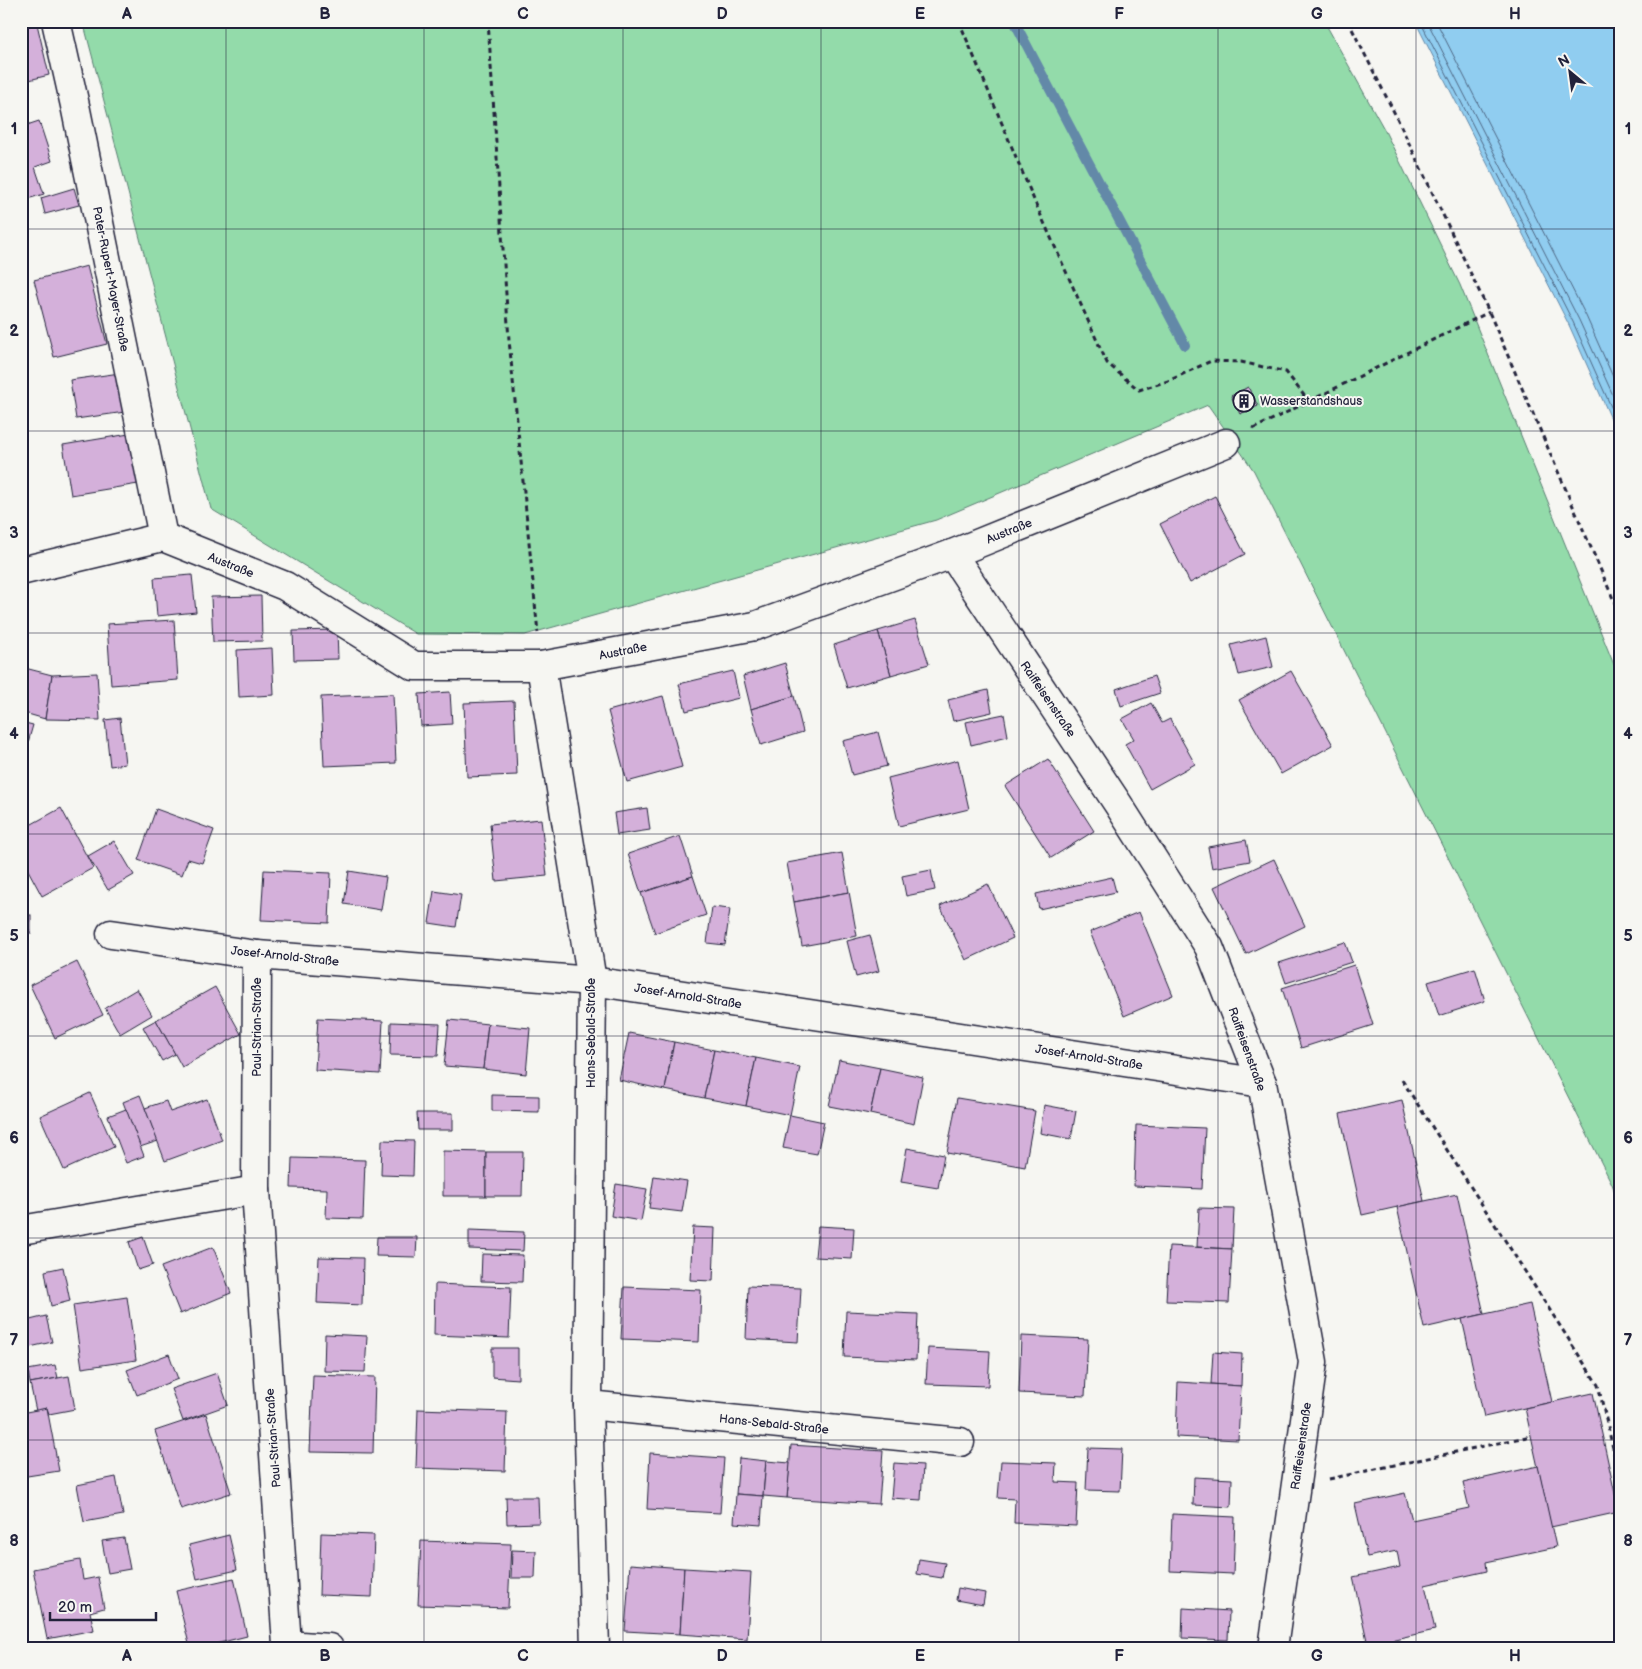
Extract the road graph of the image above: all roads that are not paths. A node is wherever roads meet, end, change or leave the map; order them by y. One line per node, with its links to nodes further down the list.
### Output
1 (56, 21): 3 (street, Pater-Rupert-Mayer-Straße)
2 (1226, 443): 4 (street, Austraße)
3 (163, 537): 5 (street); 6 (street, Austraße)
4 (952, 554): 6 (street, Austraße); 10 (street, Raiffeisenstraße)
5 (21, 571)
6 (541, 666): 9 (street, Hans-Sebald-Straße)
7 (111, 934): 8 (street, Josef-Arnold-Straße)
8 (257, 955): 9 (street, Josef-Arnold-Straße); 11 (street, Paul-Strian-Straße)
9 (592, 982): 10 (street, Josef-Arnold-Straße); 13 (street, Hans-Sebald-Straße)
10 (1262, 1083): 17 (street, Raiffeisenstraße)
11 (256, 1190): 12 (street); 15 (street, Paul-Strian-Straße)
12 (21, 1230)
13 (588, 1405): 14 (street, Hans-Sebald-Straße); 16 (street, Hans-Sebald-Straße)
14 (960, 1442)
15 (329, 1648)
16 (595, 1648)
17 (1274, 1648)

